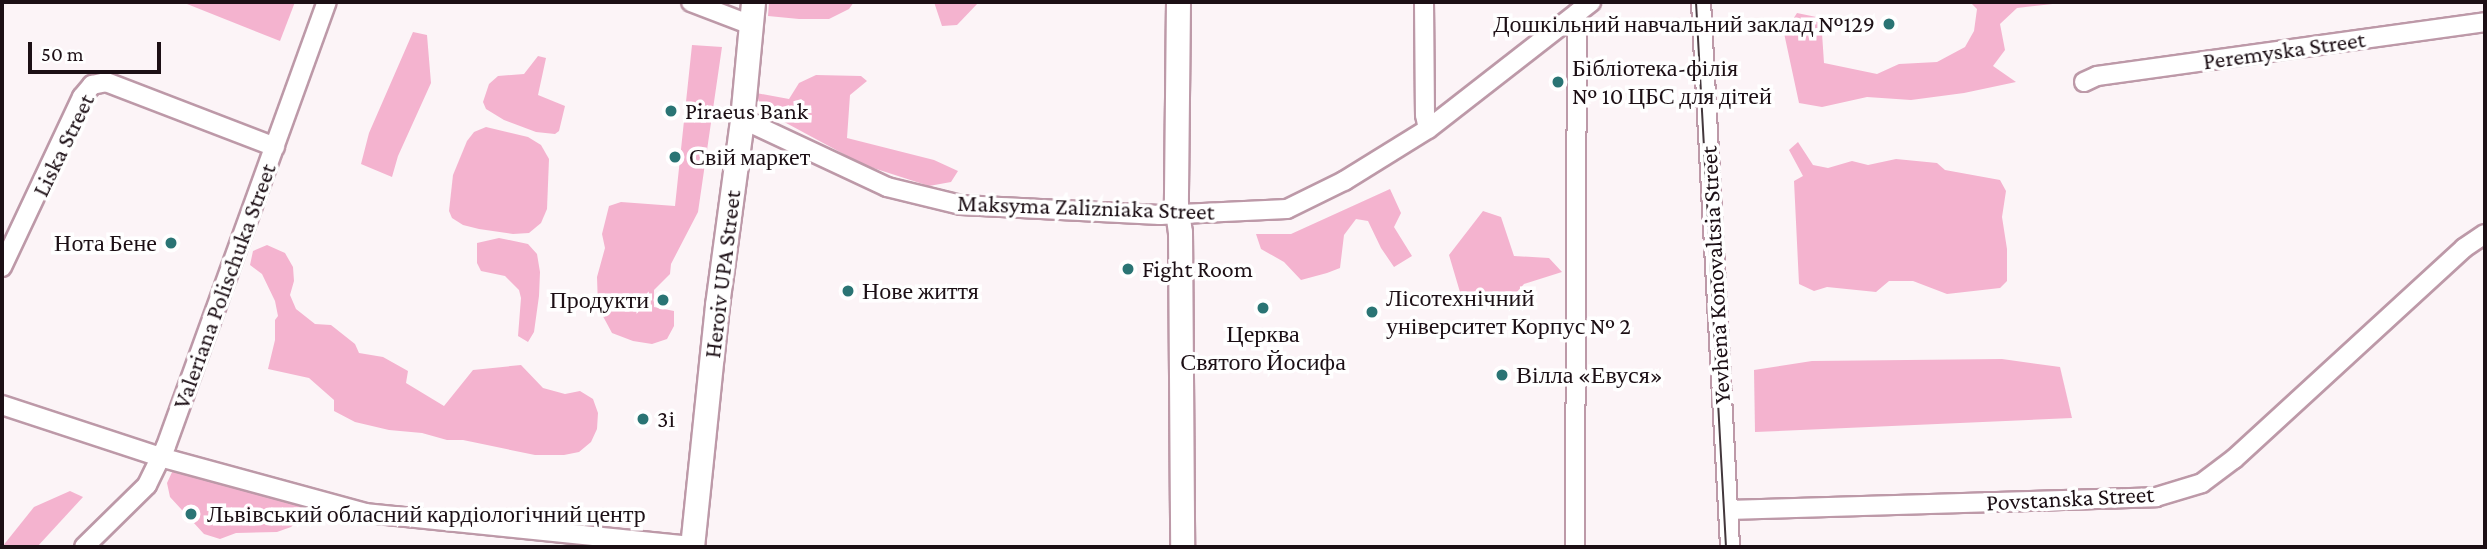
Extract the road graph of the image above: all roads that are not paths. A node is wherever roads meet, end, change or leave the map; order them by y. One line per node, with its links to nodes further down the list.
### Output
1 (327, 2): 12 (street, Valeriana Polischuka Street)
2 (691, 2): 7 (street)
3 (1178, 2): 13 (main road)
4 (1424, 2): 11 (street)
5 (1701, 2): 18 (street, Yevhena Konovaltsia Street)
6 (1584, 7): 11 (street, Maksyma Zalizniaka Street); 22 (street)
7 (752, 13): 10 (main road, Heroiv UPA Street)
8 (2485, 22): 9 (street, Peremyska Street)
9 (2084, 82)
10 (742, 119): 13 (street, Maksyma Zalizniaka Street); 20 (main road, Heroiv UPA Street)
11 (1428, 129): 13 (street, Maksyma Zalizniaka Street)
12 (275, 147): 15 (street, Liska Street); 17 (street, Valeriana Polischuka Street)
13 (1177, 215): 21 (main road)
14 (2485, 234): 18 (street, Povstanska Street)
15 (2, 267)
16 (2, 405): 17 (street)
17 (160, 457): 19 (street, Valeriana Polischuka Street); 20 (street)
18 (1728, 510): 23 (street, Yevhena Konovaltsia Street)
19 (84, 547)
20 (692, 547)
21 (1182, 547)
22 (1574, 547)
23 (1730, 547)

